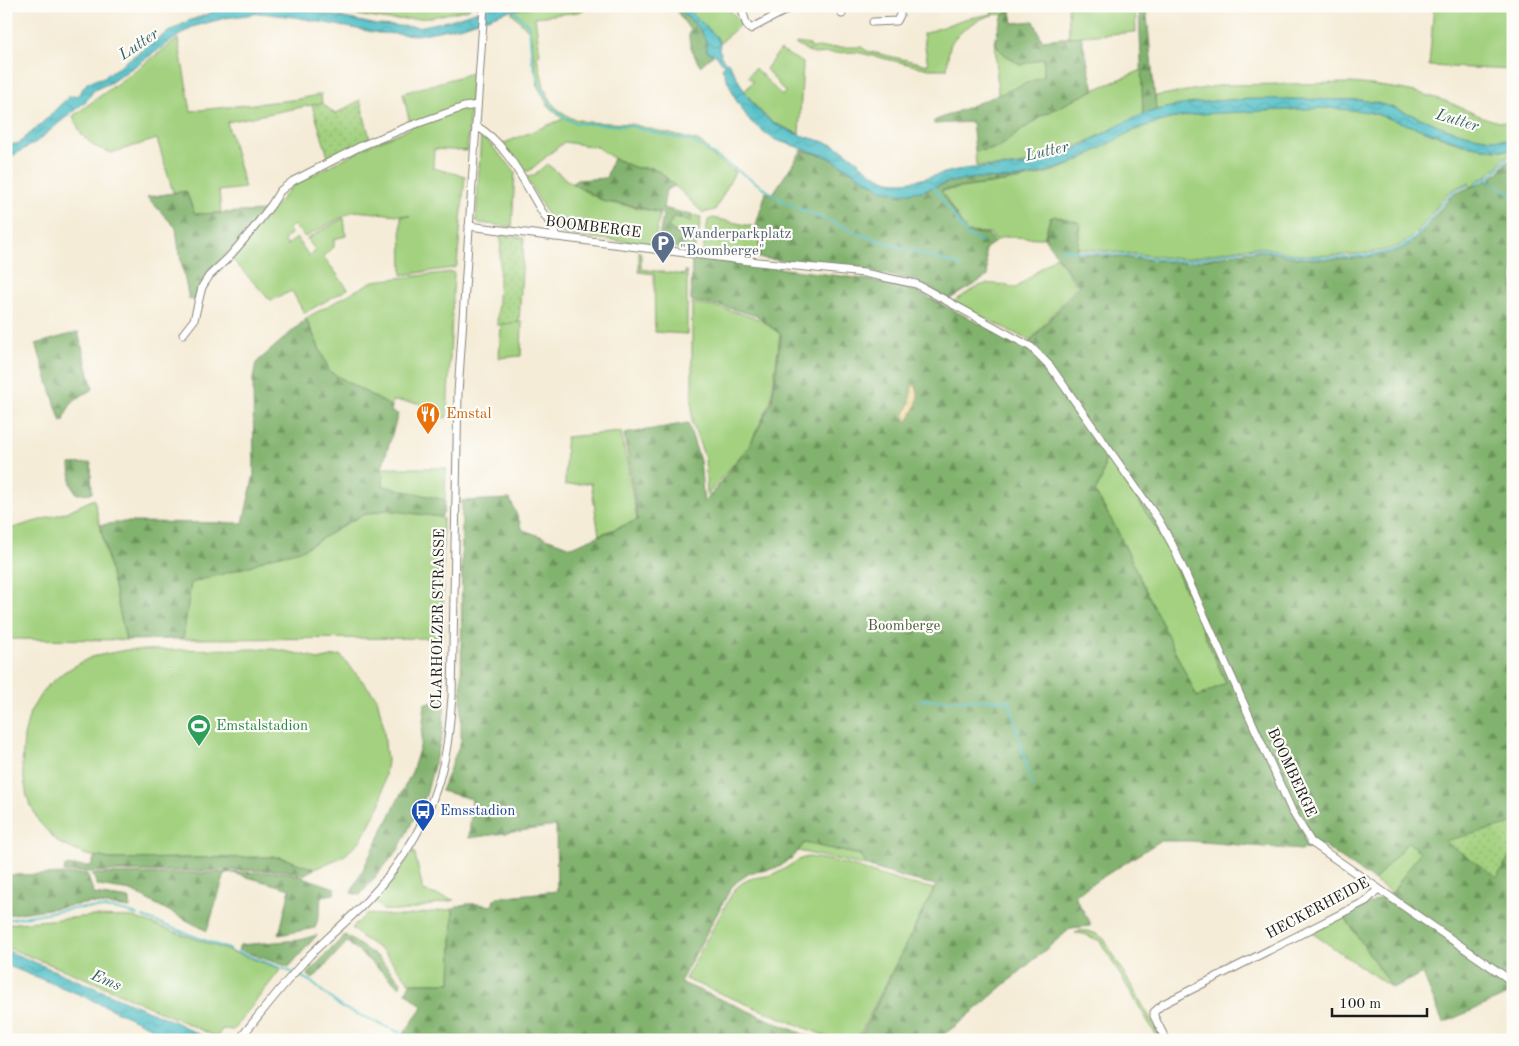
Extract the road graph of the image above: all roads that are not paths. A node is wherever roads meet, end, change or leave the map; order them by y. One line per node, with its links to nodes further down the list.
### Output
1 (484, 6): 6 (street, CLARHOLZER STRASSE)
2 (740, 6): 3 (street)
3 (794, 6)
4 (900, 6): 5 (street)
5 (873, 22)
6 (477, 105): 7 (street, CLARHOLZER STRASSE); 10 (street)
7 (476, 126): 8 (street, CLARHOLZER STRASSE); 9 (street)
8 (469, 226): 9 (street, BOOMBERGE); 13 (street, CLARHOLZER STRASSE)
9 (555, 237): 11 (street, BOOMBERGE)
10 (182, 334)
11 (1378, 889): 12 (street, HECKERHEIDE); 14 (street, HECKERHEIDE)
12 (1513, 982)
13 (239, 1040)
14 (1166, 1040)

